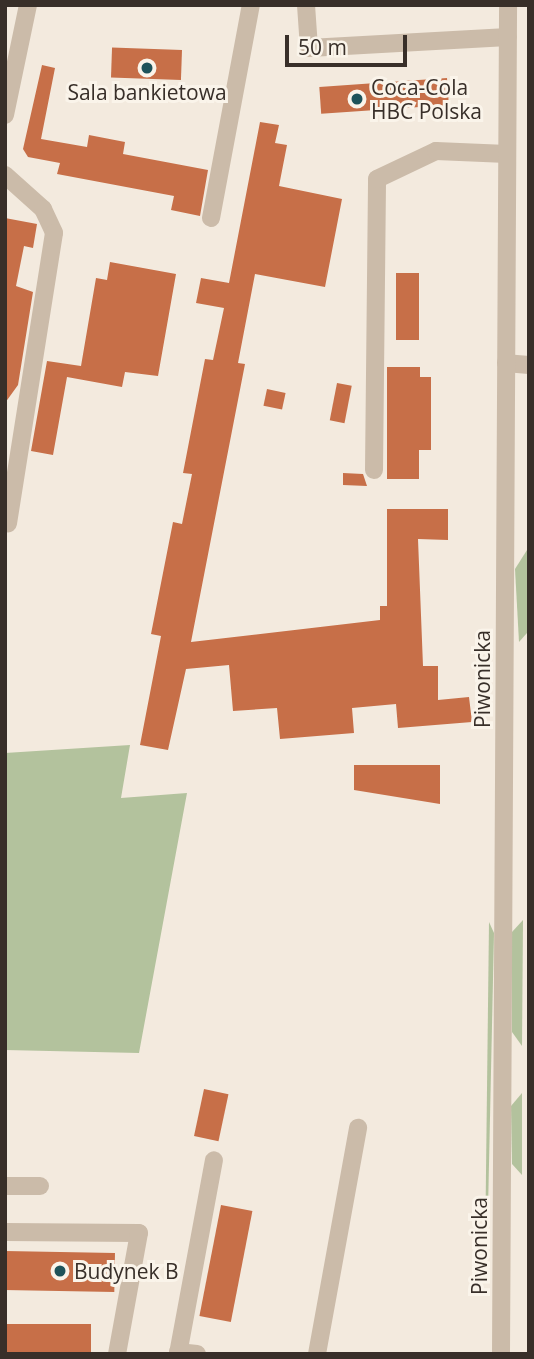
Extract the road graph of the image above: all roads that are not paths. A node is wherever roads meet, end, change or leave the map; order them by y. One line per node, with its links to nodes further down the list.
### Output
1 (28, 5): 6 (street)
2 (251, 5): 9 (street)
3 (306, 5): 5 (street)
4 (508, 5): 5 (street, Piwonicka)
5 (508, 37): 7 (street, Piwonicka)
6 (5, 116)
7 (507, 155): 10 (street, Piwonicka); 12 (street)
8 (5, 175): 13 (street)
9 (211, 218)
10 (506, 363): 11 (street); 23 (street, Piwonicka)
11 (529, 365)
12 (374, 470)
13 (8, 523)
14 (358, 1128): 22 (street)
15 (214, 1160): 19 (street)
16 (5, 1186): 17 (street)
17 (40, 1186)
18 (5, 1232): 20 (street)
19 (178, 1353): 21 (street)
20 (117, 1354)
21 (197, 1354)
22 (317, 1354)
23 (501, 1354)

